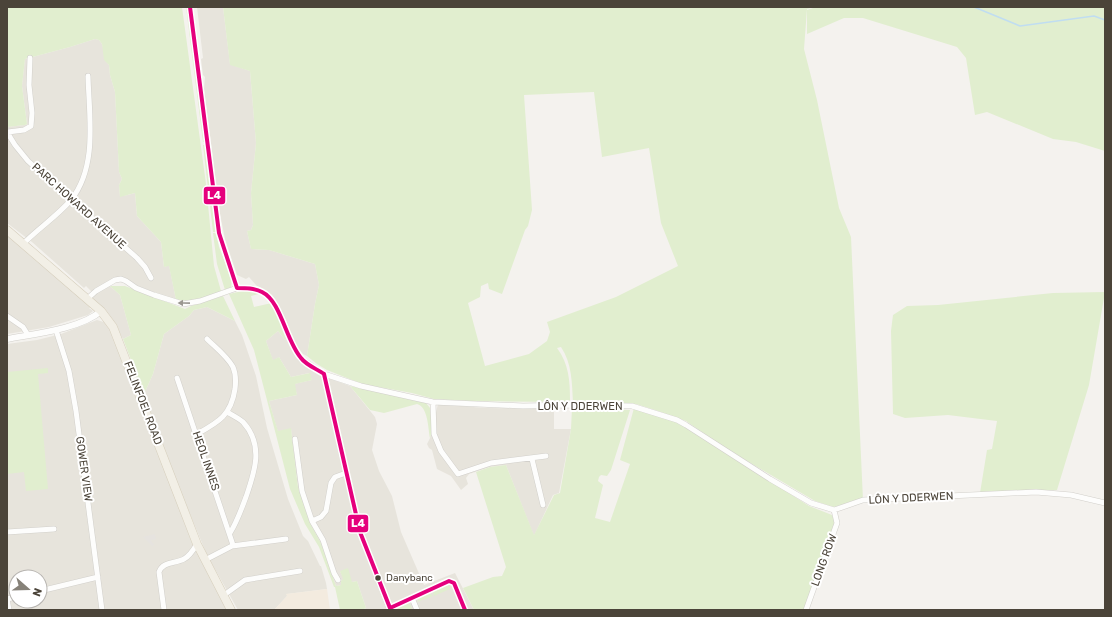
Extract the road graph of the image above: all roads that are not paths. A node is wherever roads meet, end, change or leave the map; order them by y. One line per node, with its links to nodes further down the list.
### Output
1 (190, 7): 9 (street)
2 (30, 58): 4 (street, PARC HOWARD AVENUE)
3 (88, 76): 5 (street)
4 (8, 132): 5 (street, PARC HOWARD AVENUE)
5 (71, 199): 7 (street); 8 (street, PARC HOWARD AVENUE)
6 (7, 230): 7 (main road, FELINFOEL ROAD)
7 (24, 243): 10 (main road, FELINFOEL ROAD)
8 (151, 278)
9 (237, 288): 10 (street, LÔN Y DDERWEN, one-way to 10); 17 (street, LÔN Y DDERWEN)
10 (88, 299): 11 (main road, FELINFOEL ROAD)
11 (101, 311): 13 (street); 34 (main road, FELINFOEL ROAD)
12 (7, 316): 14 (street)
13 (56, 330): 14 (street); 38 (street, GOWER VIEW)
14 (28, 335): 15 (street)
15 (7, 339)
16 (207, 339): 20 (street)
17 (324, 374): 19 (street, LÔN Y DDERWEN); 25 (street)
18 (177, 378): 21 (street, HEOL INNES)
19 (433, 402): 24 (street); 28 (street, LÔN Y DDERWEN)
20 (228, 412): 21 (street); 32 (street)
21 (196, 434): 32 (street, HEOL INNES)
22 (295, 439): 29 (street)
23 (546, 456): 24 (street)
24 (532, 458): 27 (street)
25 (346, 474): 29 (street); 44 (street)
26 (1105, 503): 28 (street, LÔN Y DDERWEN)
27 (543, 505)
28 (834, 510): 51 (street, LONG ROW)
29 (312, 521): 39 (street)
30 (54, 529): 31 (street)
31 (7, 532)
32 (230, 533): 35 (street, HEOL INNES)
33 (286, 539): 35 (street)
34 (197, 544): 36 (main road, FELINFOEL ROAD); 47 (street)
35 (233, 545): 36 (street)
36 (205, 560): 41 (main road, FELINFOEL ROAD)
37 (300, 572): 41 (street)
38 (98, 577): 40 (street); 46 (street, GOWER VIEW)
39 (338, 580)
40 (48, 589)
41 (224, 595): 48 (main road, FELINFOEL ROAD)
42 (412, 598): 44 (street); 49 (street); 50 (street)
43 (7, 599): 45 (street)
44 (390, 609)
45 (9, 610)
46 (102, 610)
47 (164, 610)
48 (232, 610)
49 (417, 610)
50 (465, 610)
51 (806, 610)

